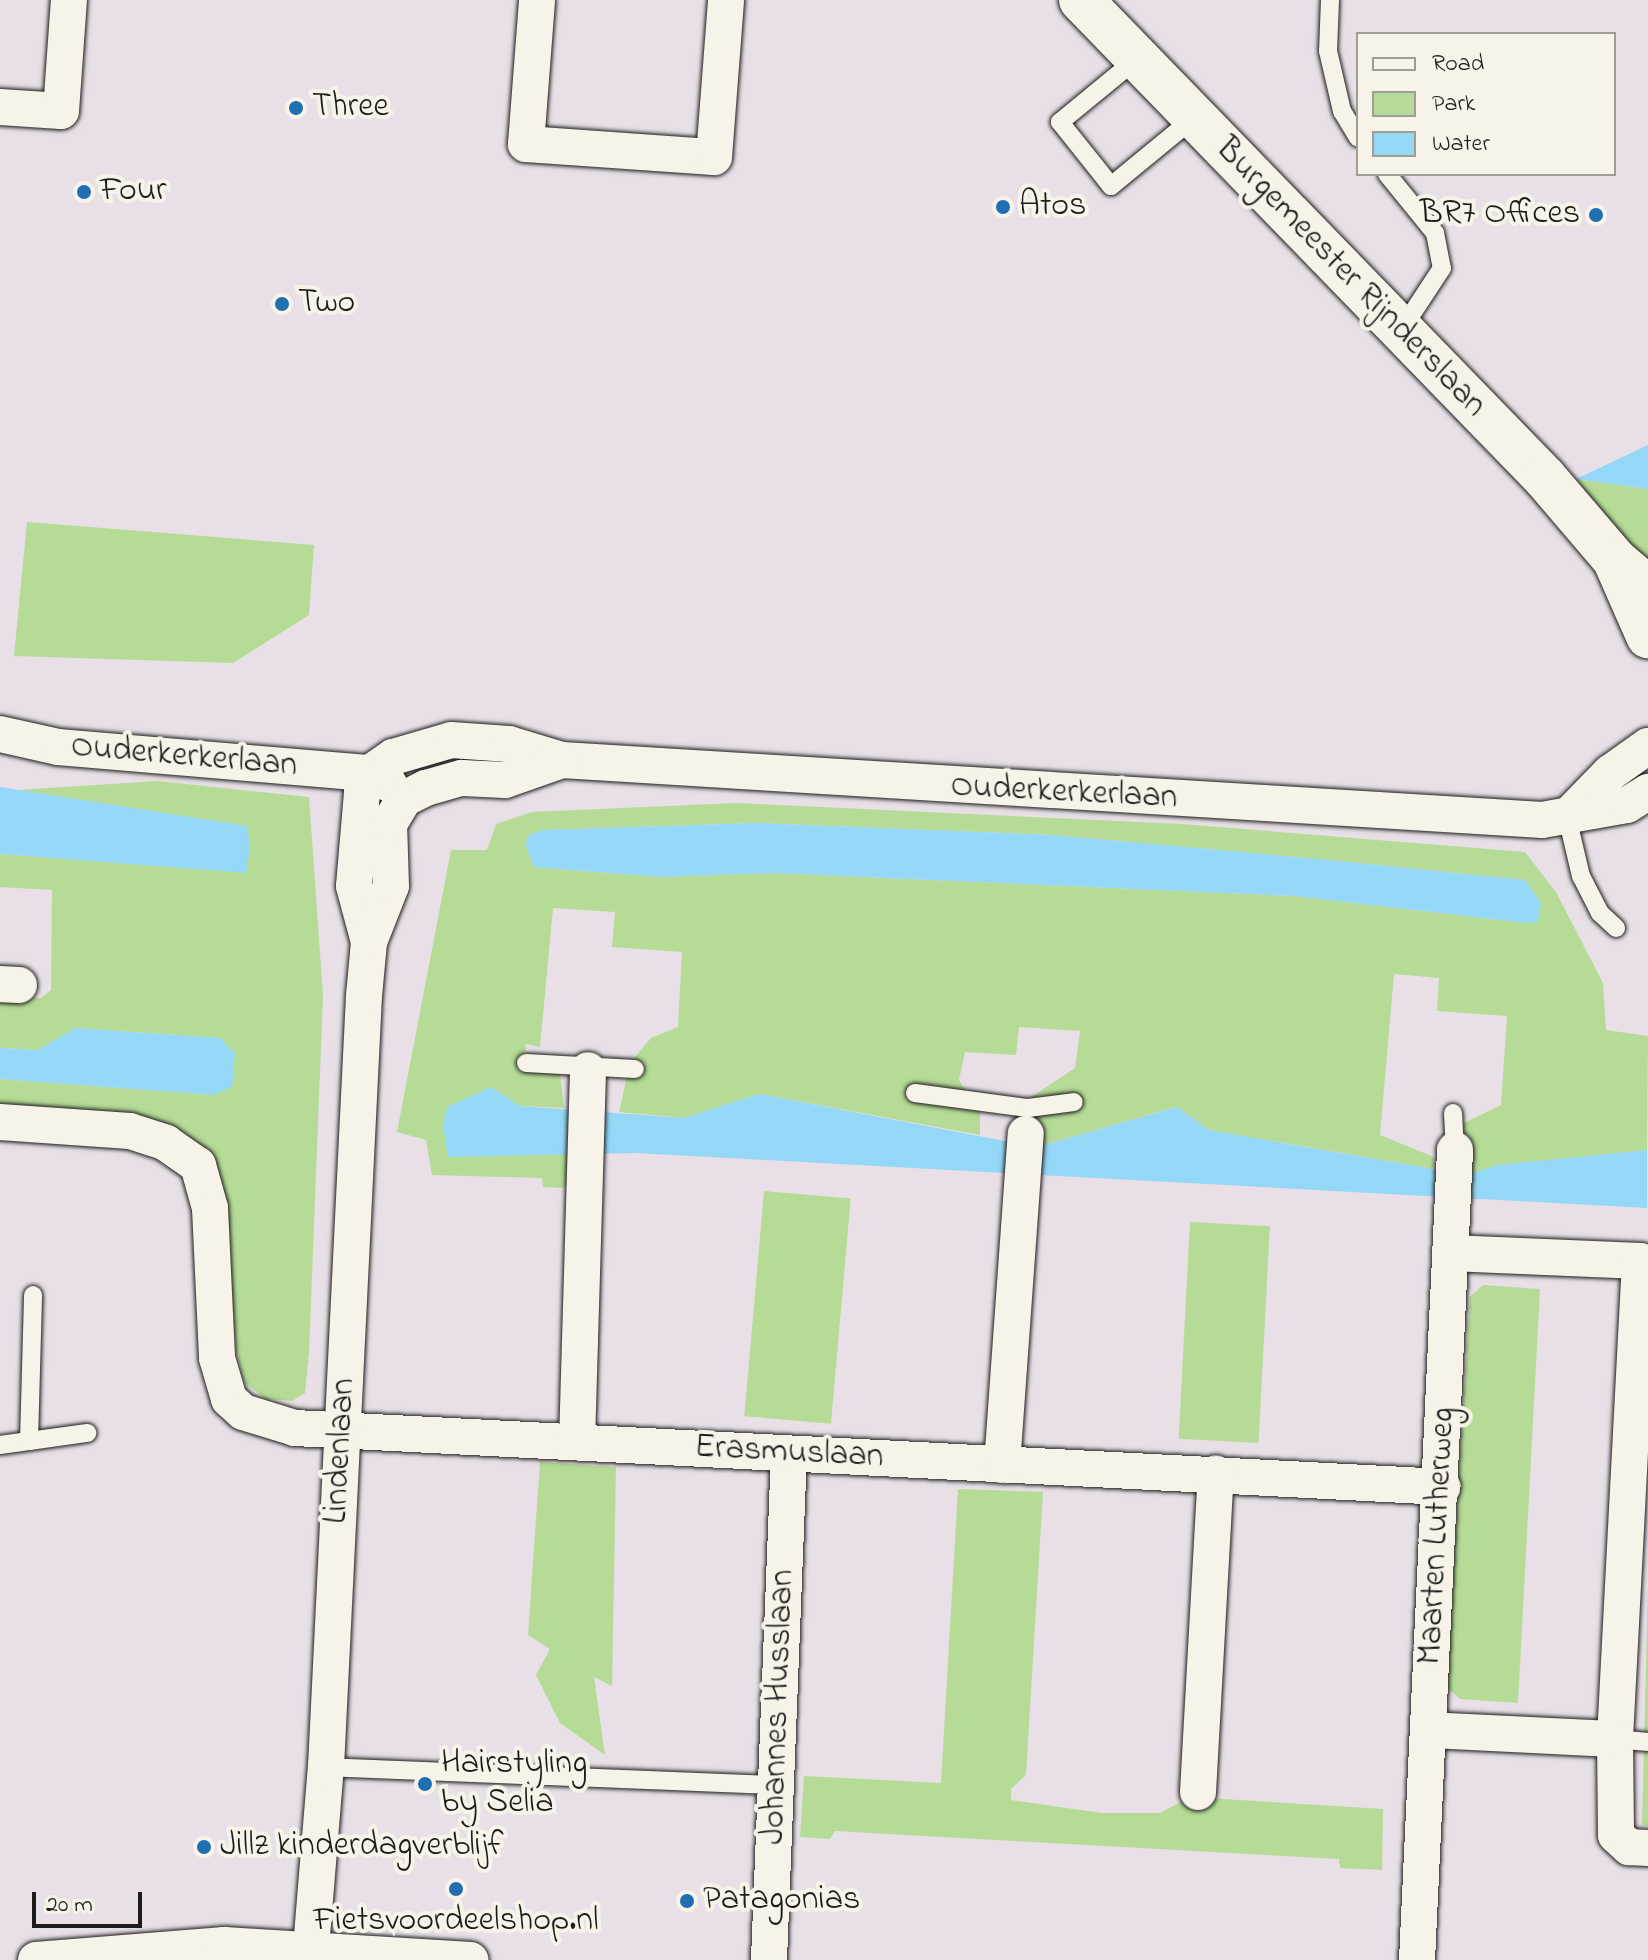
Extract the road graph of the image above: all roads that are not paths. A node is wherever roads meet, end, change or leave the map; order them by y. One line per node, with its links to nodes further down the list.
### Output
1 (69, 0): 8 (street)
2 (527, 0): 3 (street)
3 (537, 0): 4 (street)
4 (726, 0)
5 (1081, 0): 7 (main road, Burgemeester Rijnderslaan)
6 (1330, 0): 10 (lane)
7 (1138, 58): 9 (main road, Burgemeester Rijnderslaan); 9 (lane)
8 (0, 107)
9 (1195, 117): 12 (main road, Burgemeester Rijnderslaan)
10 (1356, 135)
11 (1389, 176): 12 (lane)
12 (1400, 331): 13 (main road, Burgemeester Rijnderslaan)
13 (1615, 560): 14 (main road, Burgemeester Rijnderslaan); 15 (main road, Burgemeester Rijnderslaan)
14 (1648, 588)
15 (1648, 636)
16 (0, 734): 19 (street, Ouderkerkerlaan)
17 (1648, 746): 22 (street)
18 (562, 760): 19 (street, Ouderkerkerlaan); 21 (street, Ouderkerkerlaan); 22 (street, Ouderkerkerlaan)
19 (370, 773): 21 (street); 24 (street, Lindenlaan)
20 (1648, 792): 22 (street, Ouderkerkerlaan)
21 (404, 799): 24 (street, Lindenlaan)
22 (1567, 817): 23 (lane)
23 (1616, 928)
24 (369, 942): 37 (street, Lindenlaan)
25 (526, 1063): 27 (lane)
26 (635, 1069): 27 (lane)
27 (588, 1085): 40 (street)
28 (915, 1093): 31 (lane)
29 (1074, 1102): 31 (lane)
30 (1453, 1113): 33 (lane, Maarten Lutherweg)
31 (1027, 1121): 43 (street)
32 (0, 1122): 37 (street, Erasmuslaan)
33 (1455, 1150): 34 (street, Maarten Lutherweg)
34 (1451, 1235): 35 (street); 45 (street, Maarten Lutherweg)
35 (1644, 1261): 47 (street)
36 (33, 1295): 39 (lane)
37 (342, 1428): 40 (street, Erasmuslaan); 48 (street, Lindenlaan)
38 (87, 1433): 39 (lane)
39 (29, 1441): 41 (lane)
40 (577, 1442): 42 (street, Erasmuslaan)
41 (0, 1445)
42 (789, 1453): 43 (street, Erasmuslaan); 49 (street, Johannes Husslaan)
43 (1002, 1465): 44 (street, Erasmuslaan)
44 (1216, 1474): 45 (street, Erasmuslaan); 50 (street)
45 (1442, 1487): 46 (street, Maarten Lutherweg)
46 (1429, 1730): 47 (street); 56 (street, Maarten Lutherweg)
47 (1632, 1741): 51 (street)
48 (326, 1767): 49 (lane); 52 (street, Lindenlaan)
49 (776, 1785): 55 (street, Johannes Husslaan)
50 (1198, 1792)
51 (1648, 1848)
52 (310, 1956): 53 (street); 54 (street)
53 (36, 1960)
54 (471, 1960)
55 (769, 1960)
56 (1417, 1960)

